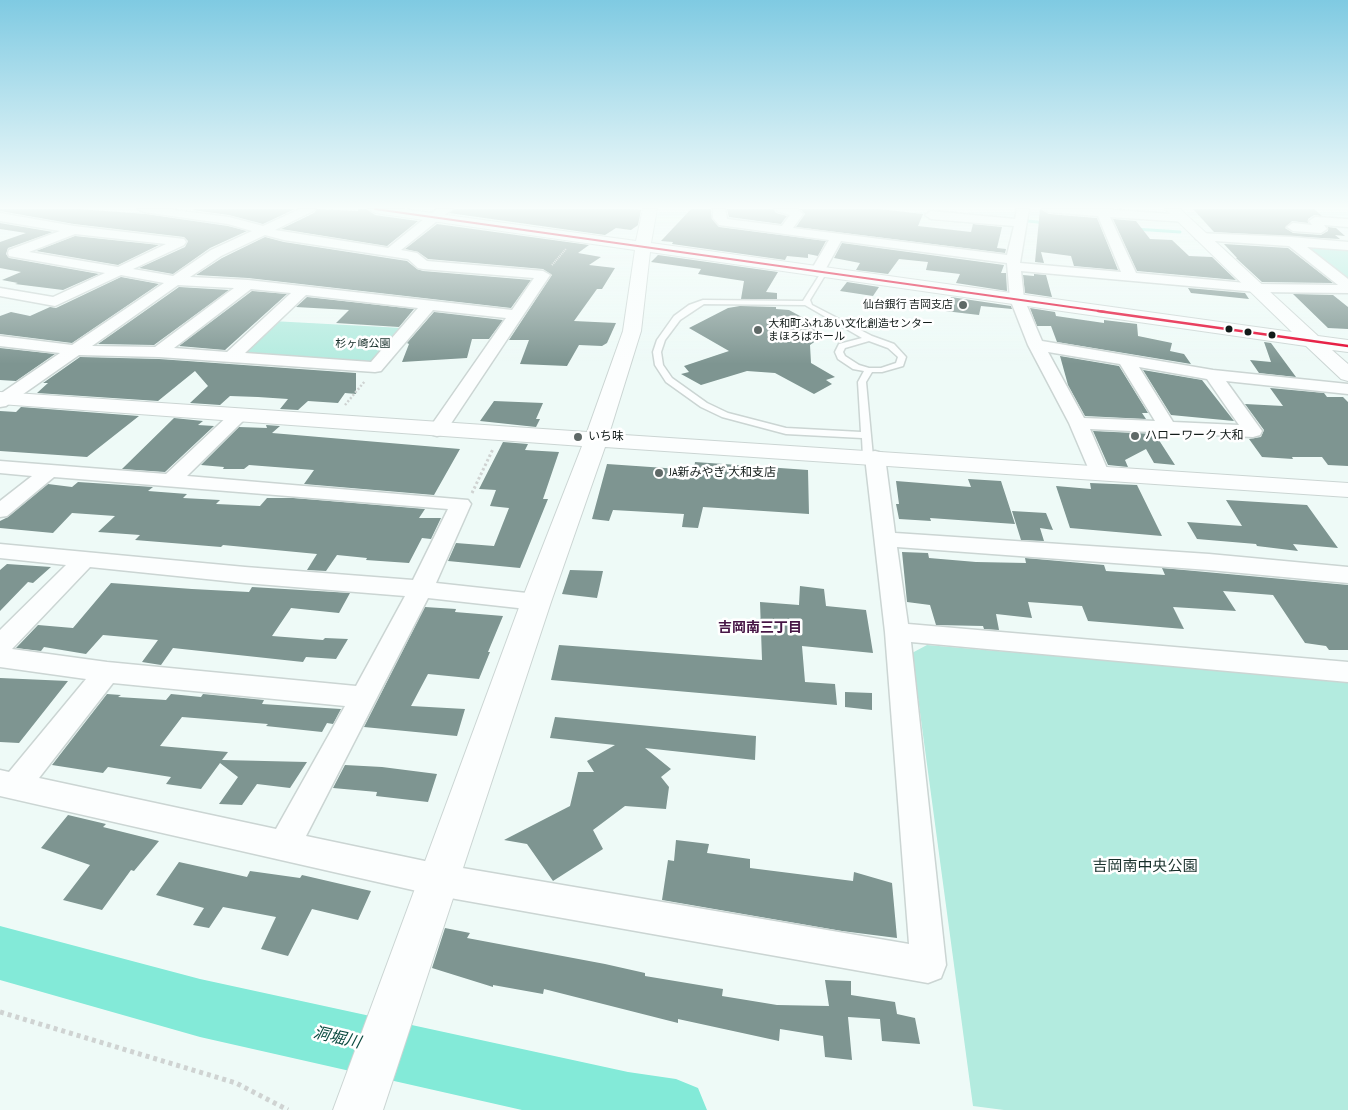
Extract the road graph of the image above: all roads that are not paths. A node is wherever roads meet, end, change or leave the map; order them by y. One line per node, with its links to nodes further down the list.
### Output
1 (61, 261): 13 (street)
2 (142, 261): 13 (street)
3 (204, 261): 16 (street)
4 (418, 261): 25 (street)
5 (641, 261): 44 (street)
6 (744, 261): 14 (street)
7 (825, 261): 14 (street)
8 (1003, 261): 12 (street)
9 (1124, 261): 15 (street)
10 (1227, 261): 18 (street)
11 (1313, 261): 19 (street)
12 (1014, 263): 15 (street); 22 (street)
13 (122, 271): 16 (street); 21 (street)
14 (820, 272): 22 (street); 24 (lane)
15 (1131, 278): 18 (street)
16 (177, 280): 17 (street); 31 (street)
17 (248, 284): 20 (street); 32 (street)
18 (1257, 288): 19 (street); 28 (street)
19 (1348, 288)
20 (304, 290): 23 (street); 33 (street)
21 (0, 292)
22 (1017, 299): 28 (street); 29 (street)
23 (430, 304): 25 (street); 33 (street)
24 (808, 304): 26 (lane); 45 (lane)
25 (514, 315): 43 (street)
26 (869, 338): 35 (lane); 35 (lane)
27 (0, 341): 31 (street)
28 (1313, 342): 30 (street); 37 (street)
29 (1036, 346): 34 (street); 41 (street)
30 (1348, 346)
31 (73, 350): 32 (street); 39 (street)
32 (159, 352): 33 (street)
33 (231, 357)
34 (1127, 362): 36 (street); 42 (street)
35 (869, 370): 45 (lane)
36 (1213, 375): 38 (street); 42 (street)
37 (1348, 375)
38 (1348, 389)
39 (2, 399): 40 (street)
40 (238, 416): 43 (street); 49 (street)
41 (1078, 423): 42 (street); 48 (street)
42 (1168, 428)
43 (437, 430): 44 (street)
44 (596, 440): 45 (street); 57 (street)
45 (870, 450): 48 (street); 52 (street)
46 (0, 468): 47 (street)
47 (50, 470): 49 (street); 51 (street)
48 (1099, 473): 50 (street)
49 (170, 481): 56 (street)
50 (1348, 490)
51 (0, 511)
52 (886, 540): 55 (street); 58 (street)
53 (0, 551): 54 (street)
54 (85, 558): 56 (street); 59 (street)
55 (1348, 575)
56 (420, 589): 57 (street); 63 (street)
57 (536, 602): 66 (street)
58 (897, 632): 62 (street); 66 (street)
59 (0, 646)
60 (0, 658): 61 (street)
61 (107, 672): 63 (street); 64 (street)
62 (1348, 672)
63 (364, 697): 65 (street)
64 (8, 785): 65 (street)
65 (284, 846): 66 (street)
66 (439, 880): 67 (street)
67 (358, 1110)

